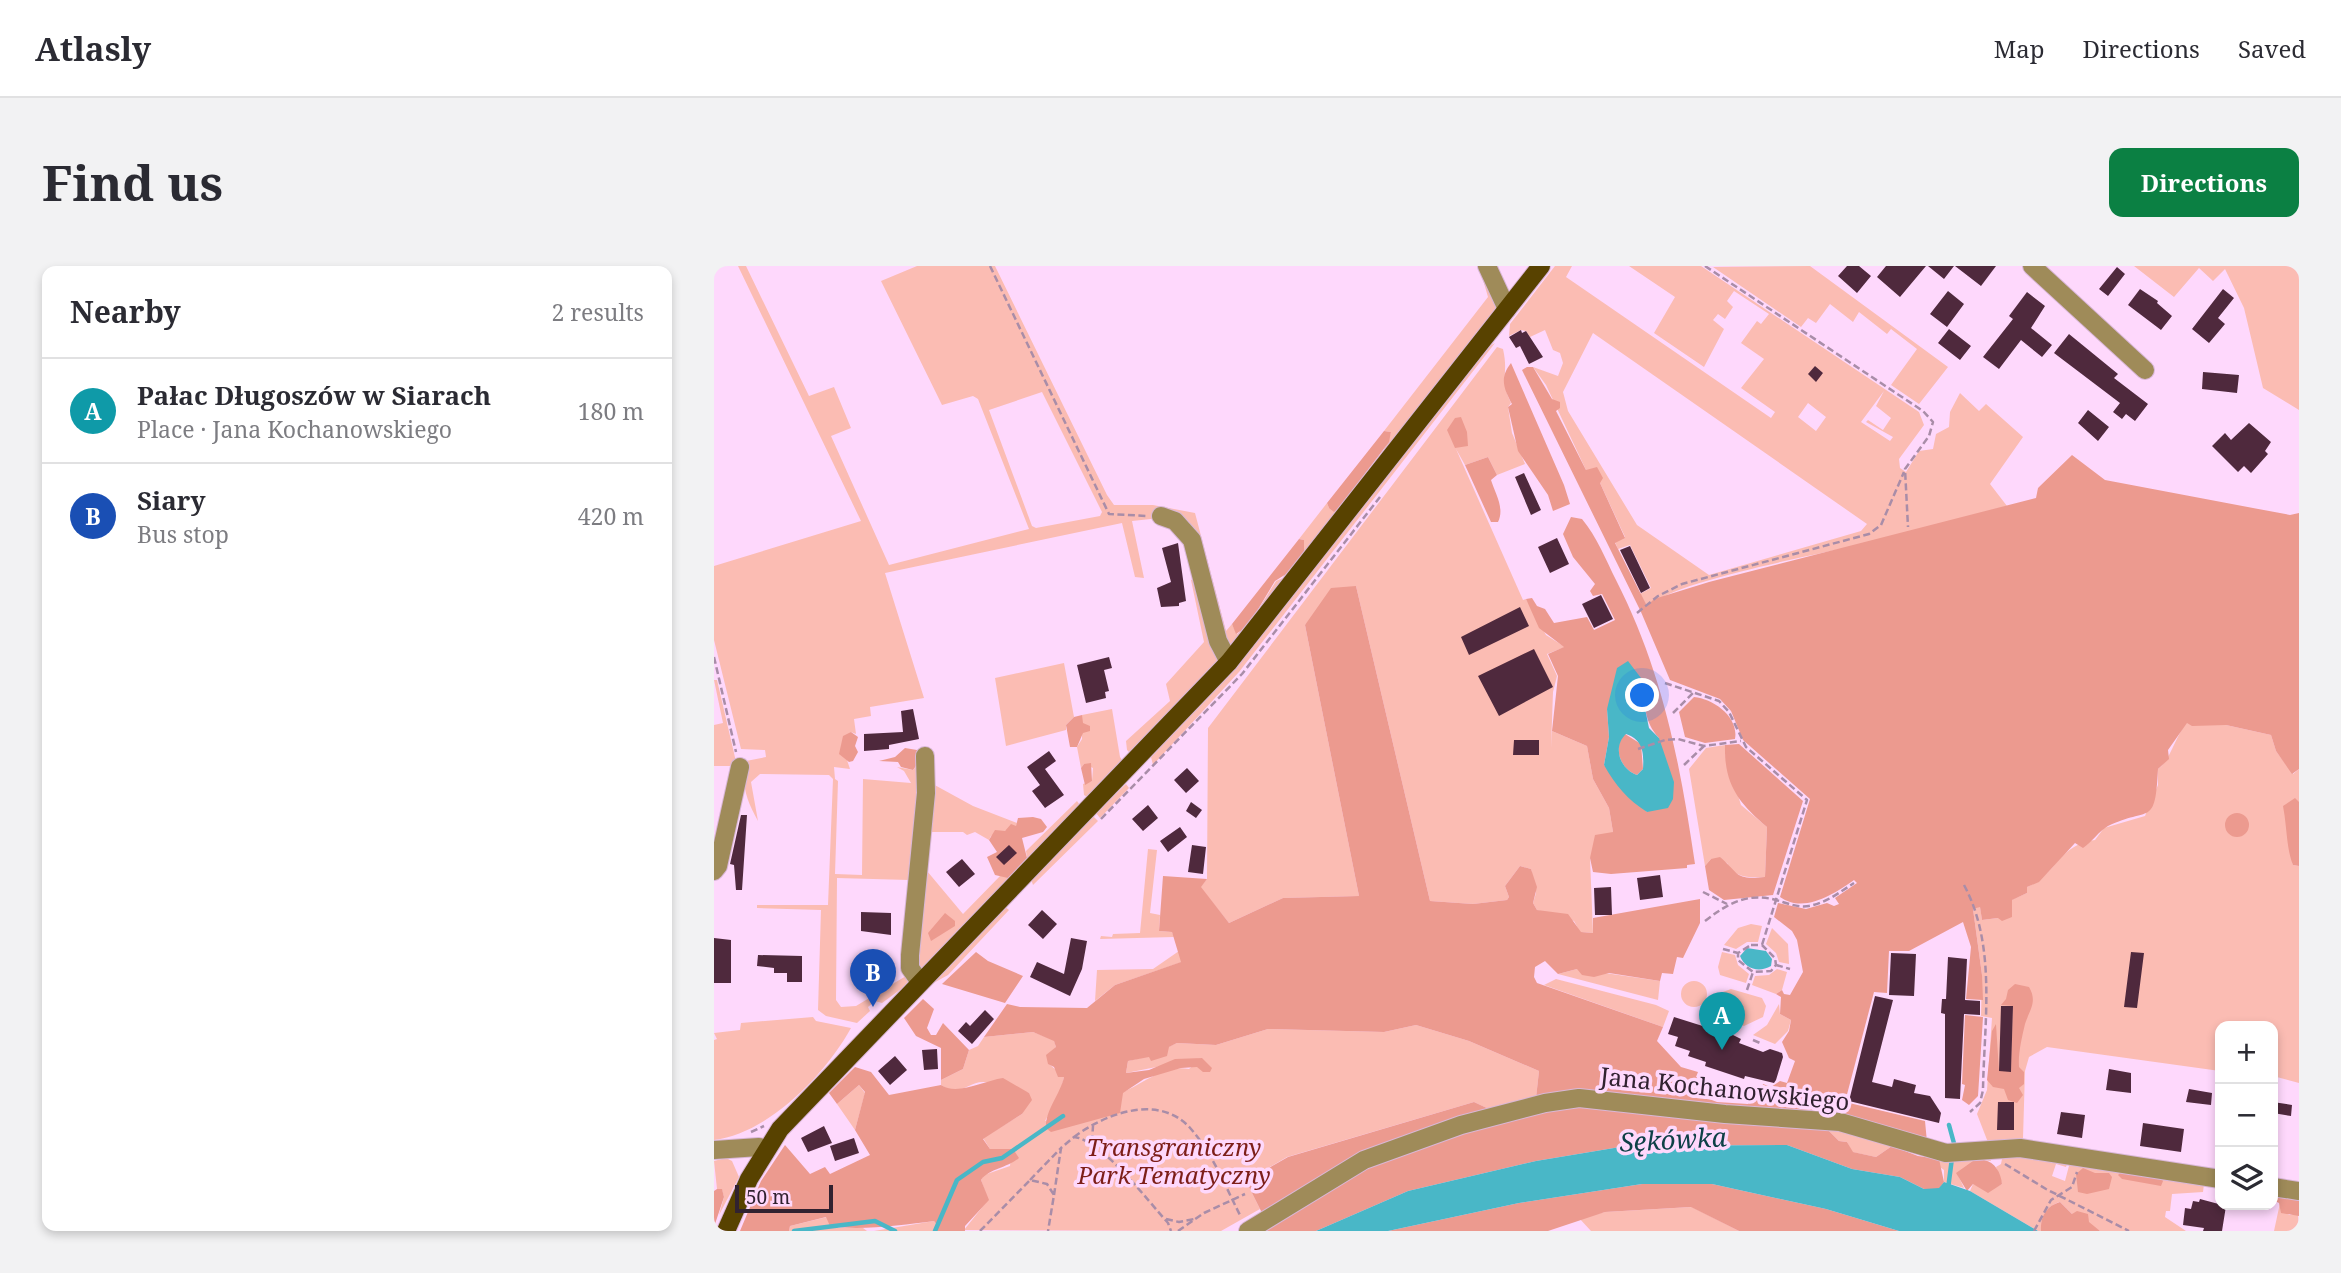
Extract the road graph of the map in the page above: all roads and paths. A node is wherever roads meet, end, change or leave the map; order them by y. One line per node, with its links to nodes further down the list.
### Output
1 (990, 266): 11 (path)
2 (1487, 266): 6 (street)
3 (1541, 266): 6 (main road)
4 (1705, 266): 9 (path)
5 (2032, 266): 7 (street)
6 (1507, 309): 15 (main road)
7 (2146, 370)
8 (1939, 419): 9 (path)
9 (1933, 422): 10 (path)
10 (1905, 469): 12 (path); 13 (path)
11 (1161, 516): 15 (street)
12 (1908, 527)
13 (1637, 613)
14 (714, 657): 24 (path)
15 (1229, 662): 38 (main road)
16 (1665, 683): 17 (path)
17 (1693, 693): 18 (path); 19 (path)
18 (1672, 713)
19 (1741, 741): 20 (path); 29 (path)
20 (1704, 746): 21 (path); 23 (path)
21 (1638, 749)
22 (925, 757): 38 (street)
23 (1684, 765)
24 (740, 767): 25 (street)
25 (714, 870)
26 (1853, 883): 29 (path)
27 (1964, 885): 42 (path)
28 (1703, 892): 30 (path)
29 (1776, 900): 30 (path); 32 (path)
30 (1727, 904): 31 (path)
31 (1705, 921)
32 (1762, 946): 34 (path); 35 (path)
33 (1723, 948): 34 (path)
34 (1738, 953): 37 (path)
35 (1776, 965): 36 (path); 37 (path)
36 (1790, 969)
37 (1753, 972): 39 (path)
38 (920, 982): 47 (main road)
39 (1747, 990)
40 (1753, 1040): 41 (path)
41 (1760, 1043)
42 (1970, 1112)
43 (1094, 1124): 44 (path); 45 (path); 58 (path)
44 (1074, 1137): 45 (path); 46 (path)
45 (1092, 1142): 59 (path)
46 (1061, 1148): 51 (path); 56 (path)
47 (766, 1149): 49 (street); 62 (main road)
48 (1990, 1149): 50 (street, Jana Kochanowskiego); 57 (path); 61 (street, Jana Kochanowskiego)
49 (714, 1150)
50 (2097, 1159): 52 (street, Jana Kochanowskiego); 57 (path)
51 (1030, 1180): 56 (path); 63 (path)
52 (2213, 1180)
53 (2278, 1188): 54 (street)
54 (2299, 1191)
55 (1245, 1194): 58 (path)
56 (1054, 1195): 64 (path)
57 (2060, 1196): 67 (path); 68 (path)
58 (1232, 1200): 60 (path); 61 (path)
59 (1163, 1218): 60 (path); 65 (path)
60 (1197, 1218): 66 (path)
61 (1245, 1225)
62 (726, 1231)
63 (980, 1231)
64 (1048, 1231)
65 (1171, 1231)
66 (1178, 1231)
67 (2034, 1231)
68 (2129, 1231)

